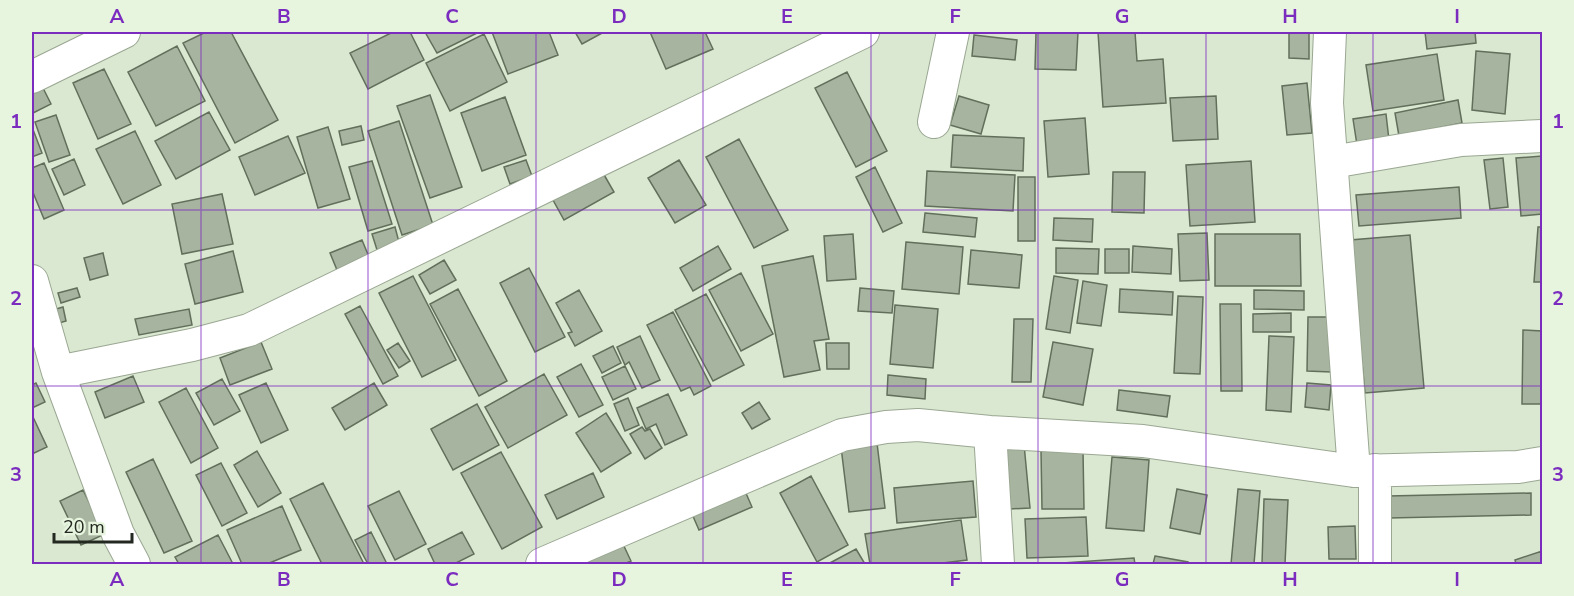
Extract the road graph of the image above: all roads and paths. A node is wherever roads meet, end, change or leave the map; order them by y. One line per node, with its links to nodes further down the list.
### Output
1 (123, 32): 5 (street)
2 (863, 32): 10 (street)
3 (953, 32): 6 (street)
4 (1330, 32): 8 (street)
5 (32, 77)
6 (934, 122)
7 (1542, 136): 8 (street)
8 (1332, 162): 13 (street)
9 (32, 281): 10 (street)
10 (58, 372): 14 (street)
11 (990, 432): 13 (street); 15 (street); 16 (street)
12 (1542, 463): 13 (street)
13 (1364, 471): 17 (street)
14 (134, 564)
15 (542, 564)
16 (998, 564)
17 (1375, 564)

